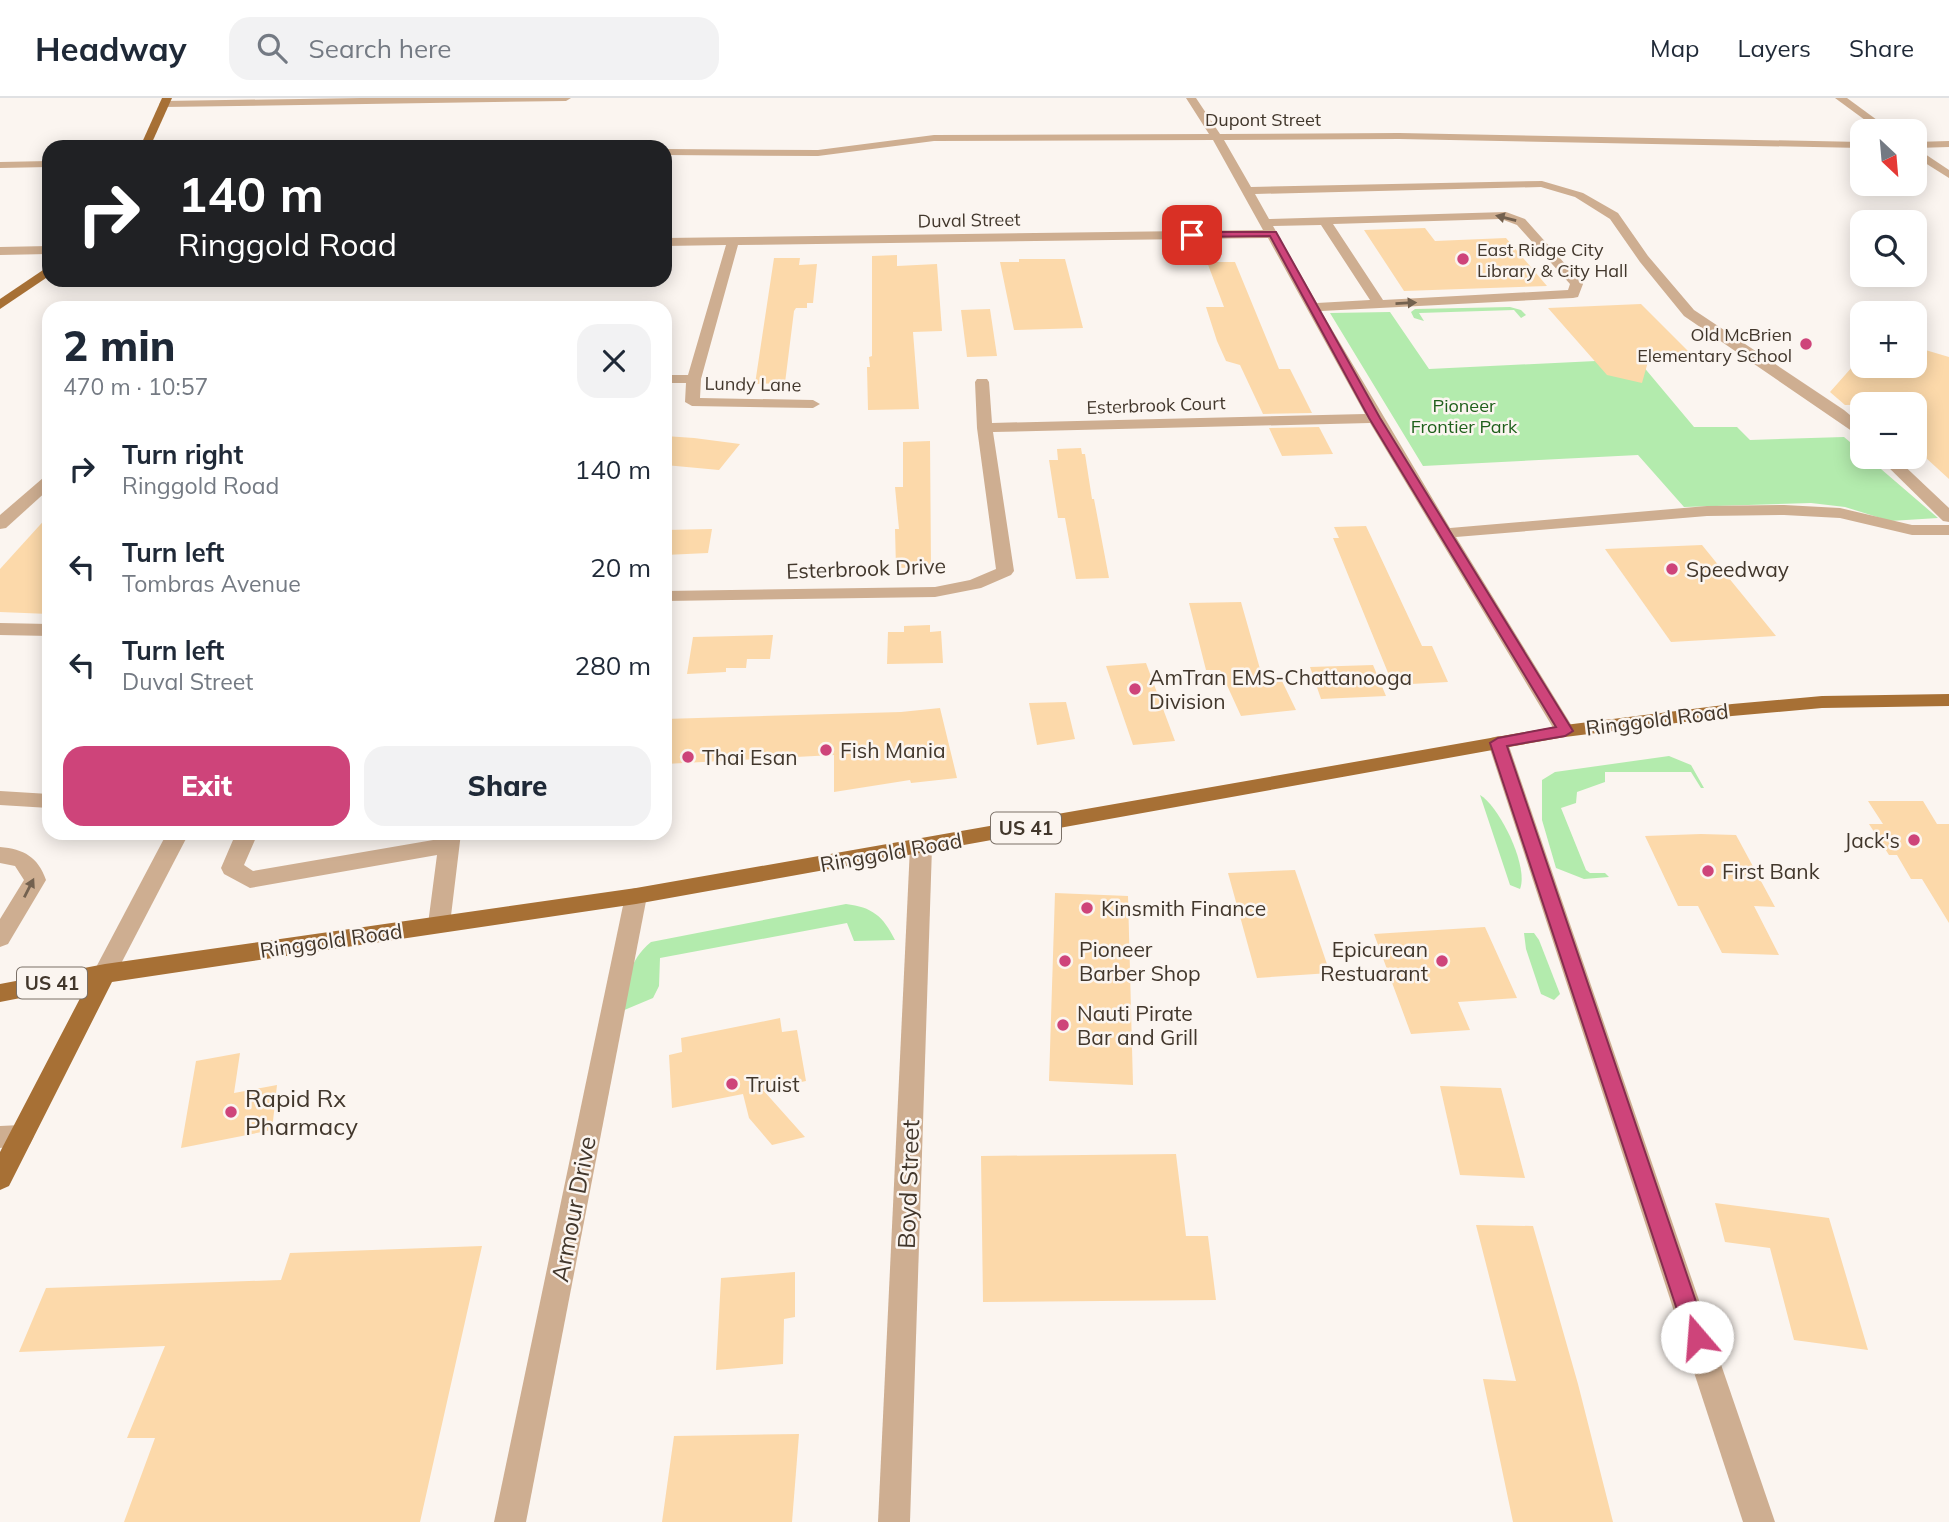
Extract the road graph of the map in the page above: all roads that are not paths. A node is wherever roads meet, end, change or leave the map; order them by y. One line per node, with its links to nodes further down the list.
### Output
1 (566, 98): 4 (street)
2 (1191, 98): 6 (street)
3 (1840, 98): 5 (street)
4 (166, 101): 7 (main road)
5 (1870, 119)
6 (1217, 136): 9 (street, Dupont Street); 11 (street, Dupont Street); 16 (street)
7 (148, 140)
8 (1949, 144): 10 (street)
9 (1850, 145)
10 (1927, 145)
11 (672, 152)
12 (1927, 160): 15 (street)
13 (0, 164): 14 (street)
14 (42, 164)
15 (1949, 175)
16 (1249, 191): 18 (street); 32 (street)
17 (1324, 220): 18 (street, Duval Street); 24 (street); 24 (street, Duval Street, one-way to 17)
18 (1270, 228): 19 (street, Duval Street); 26 (street)
19 (733, 241): 20 (street, Duval Street); 28 (street)
20 (672, 242)
21 (42, 250): 22 (street)
22 (0, 251)
23 (42, 275): 25 (main road)
24 (1379, 304): 26 (street)
25 (0, 305)
26 (1313, 307): 31 (street)
27 (672, 379): 28 (street, Lundy Lane)
28 (694, 379): 30 (street, Lundy Lane)
29 (982, 382): 33 (street)
30 (813, 404)
31 (1374, 418): 33 (street, Esterbrook Court); 39 (street)
32 (1850, 423)
33 (985, 428): 40 (street, Esterbrook Drive)
34 (1899, 469): 36 (street)
35 (42, 487): 37 (street)
36 (1949, 517)
37 (0, 524)
38 (1949, 530): 39 (street)
39 (1445, 533): 44 (street)
40 (672, 596)
41 (0, 629): 42 (street)
42 (42, 630)
43 (1949, 700): 44 (main road, Ringgold Road / US 41)
44 (1565, 731): 45 (main road, Ringgold Road / US 41)
45 (1498, 743): 52 (main road, Ringgold Road / US 41); 63 (street)
46 (0, 797): 47 (street)
47 (42, 801)
48 (174, 840): 57 (street)
49 (244, 840): 50 (street)
50 (445, 840)
51 (450, 840): 55 (street)
52 (921, 847): 54 (main road, Ringgold Road / US 41); 62 (street, Boyd Street)
53 (0, 855): 56 (street, one-way to 53)
54 (636, 895): 55 (main road, Ringgold Road / US 41); 61 (street, Armour Drive)
55 (439, 924): 57 (main road, Ringgold Road / US 41)
56 (0, 938)
57 (105, 973): 58 (main road, Ringgold Road / US 41); 59 (main road)
58 (0, 993)
59 (11, 1136): 60 (main road)
60 (0, 1178)
61 (510, 1522)
62 (894, 1522)
63 (1759, 1522)

